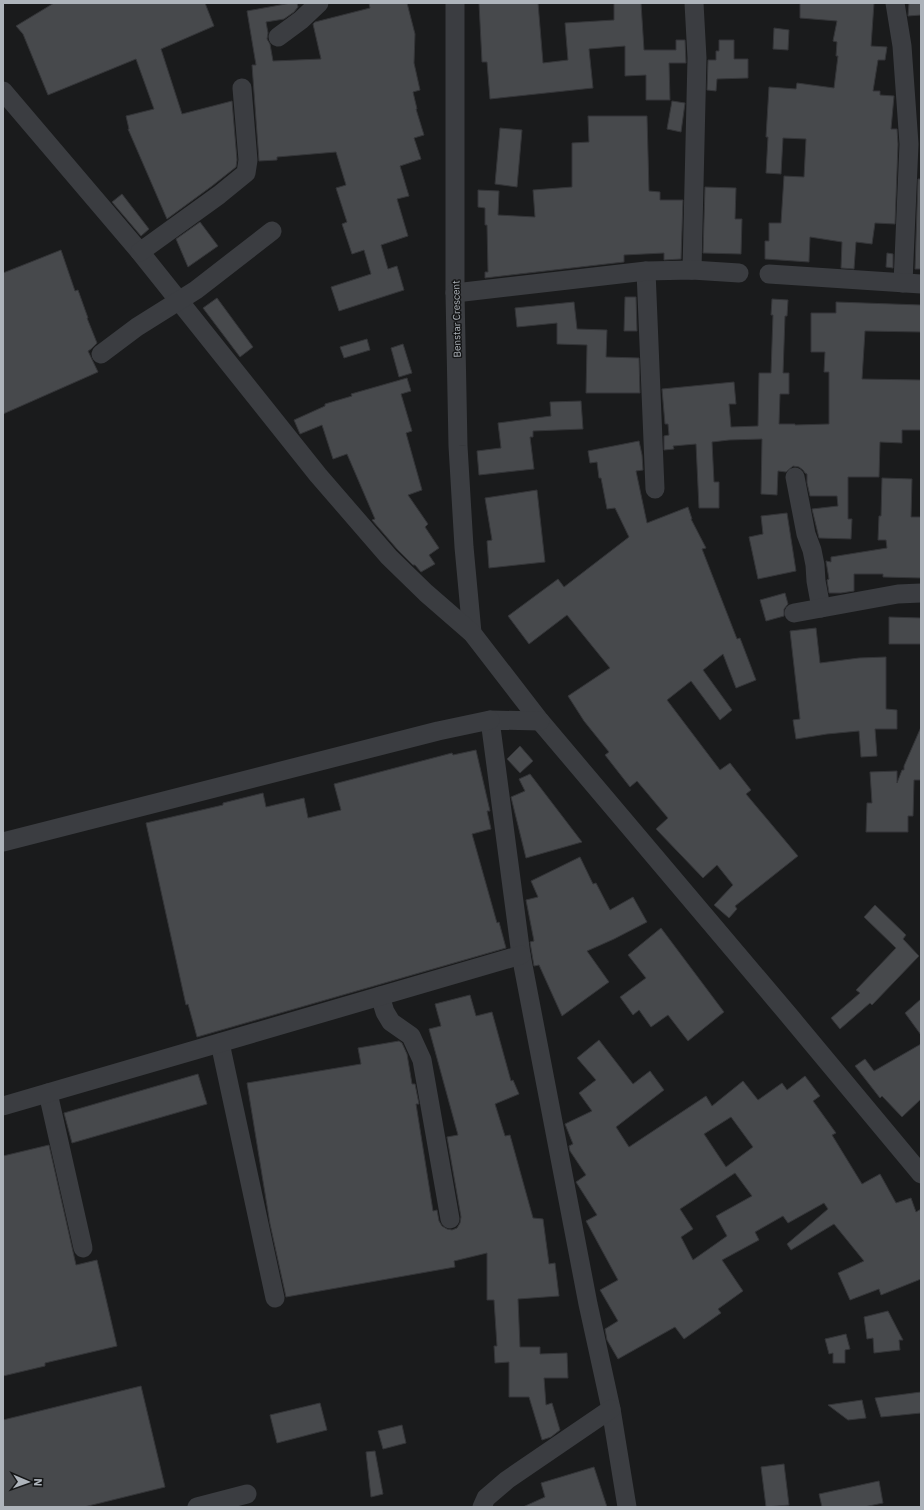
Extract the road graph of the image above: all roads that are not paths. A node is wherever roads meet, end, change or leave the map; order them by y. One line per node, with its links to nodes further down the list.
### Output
1 (319, 3): 5 (street)
2 (455, 3): 15 (street, Benstar Crescent)
3 (694, 3): 10 (street)
4 (896, 3): 14 (street)
5 (278, 37)
6 (242, 88): 9 (street)
7 (3, 91): 9 (street)
8 (272, 231): 16 (street)
9 (140, 252): 16 (street)
10 (692, 270): 11 (street); 12 (street)
11 (646, 271): 15 (street); 19 (street)
12 (739, 273)
13 (769, 274): 14 (street)
14 (912, 284)
15 (455, 293): 23 (street, Benstar Crescent)
16 (178, 302): 17 (street); 23 (street)
17 (101, 354)
18 (795, 477): 21 (street)
19 (655, 489)
20 (921, 593): 21 (street)
21 (821, 608): 22 (street)
22 (794, 613)
23 (472, 634): 25 (street)
24 (490, 720): 25 (street); 26 (street); 27 (street)
25 (540, 721): 32 (street)
26 (3, 842)
27 (521, 955): 28 (street); 36 (street)
28 (380, 996): 29 (street); 33 (street)
29 (220, 1043): 30 (street); 35 (street)
30 (48, 1093): 31 (street); 34 (street)
31 (3, 1106)
32 (921, 1174)
33 (450, 1219)
34 (83, 1248)
35 (275, 1298)
36 (611, 1409): 39 (street); 40 (street)
37 (247, 1494): 38 (street)
38 (196, 1507)
39 (482, 1507)
40 (627, 1507)

